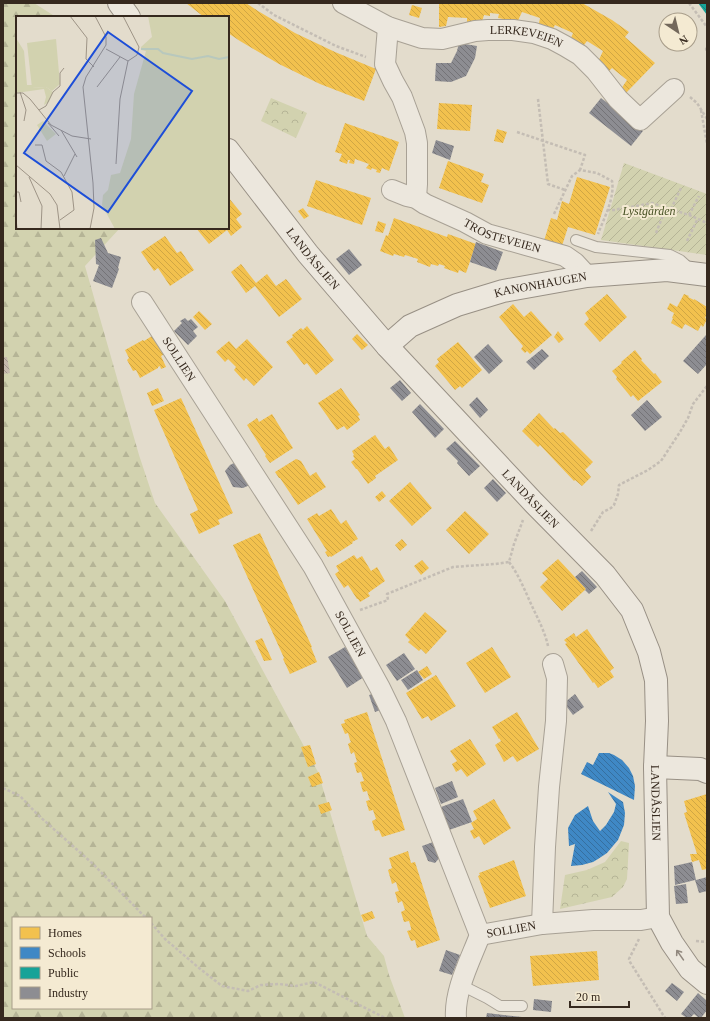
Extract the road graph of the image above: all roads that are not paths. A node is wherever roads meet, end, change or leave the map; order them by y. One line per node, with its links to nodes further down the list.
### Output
1 (119, 3): 3 (street)
2 (343, 3): 4 (street, LERKEVEIEN)
3 (128, 16)
4 (388, 26): 5 (street, LERKEVEIEN); 8 (street)
5 (674, 89)
6 (229, 151): 13 (street, LANDÅSLIEN)
7 (392, 190): 8 (street, TROSTEVEIEN)
8 (416, 198): 11 (street, TROSTEVEIEN)
9 (576, 240): 10 (lane)
10 (701, 274): 11 (street, KANONHAUGEN)
11 (587, 276): 13 (street, KANONHAUGEN)
12 (142, 302): 19 (street, SOLLIEN)
13 (387, 346): 15 (street, LANDÅSLIEN)
14 (553, 664): 18 (street, SOLLIEN)
15 (655, 767): 16 (street); 17 (street, LANDÅSLIEN)
16 (707, 772)
17 (658, 917): 18 (street, SOLLIEN); 20 (street, one-way to 17)
18 (542, 924): 19 (street, SOLLIEN)
19 (480, 935): 21 (street)
20 (707, 983)
21 (461, 985): 22 (lane); 23 (street)
22 (522, 1006)
23 (456, 1018)

